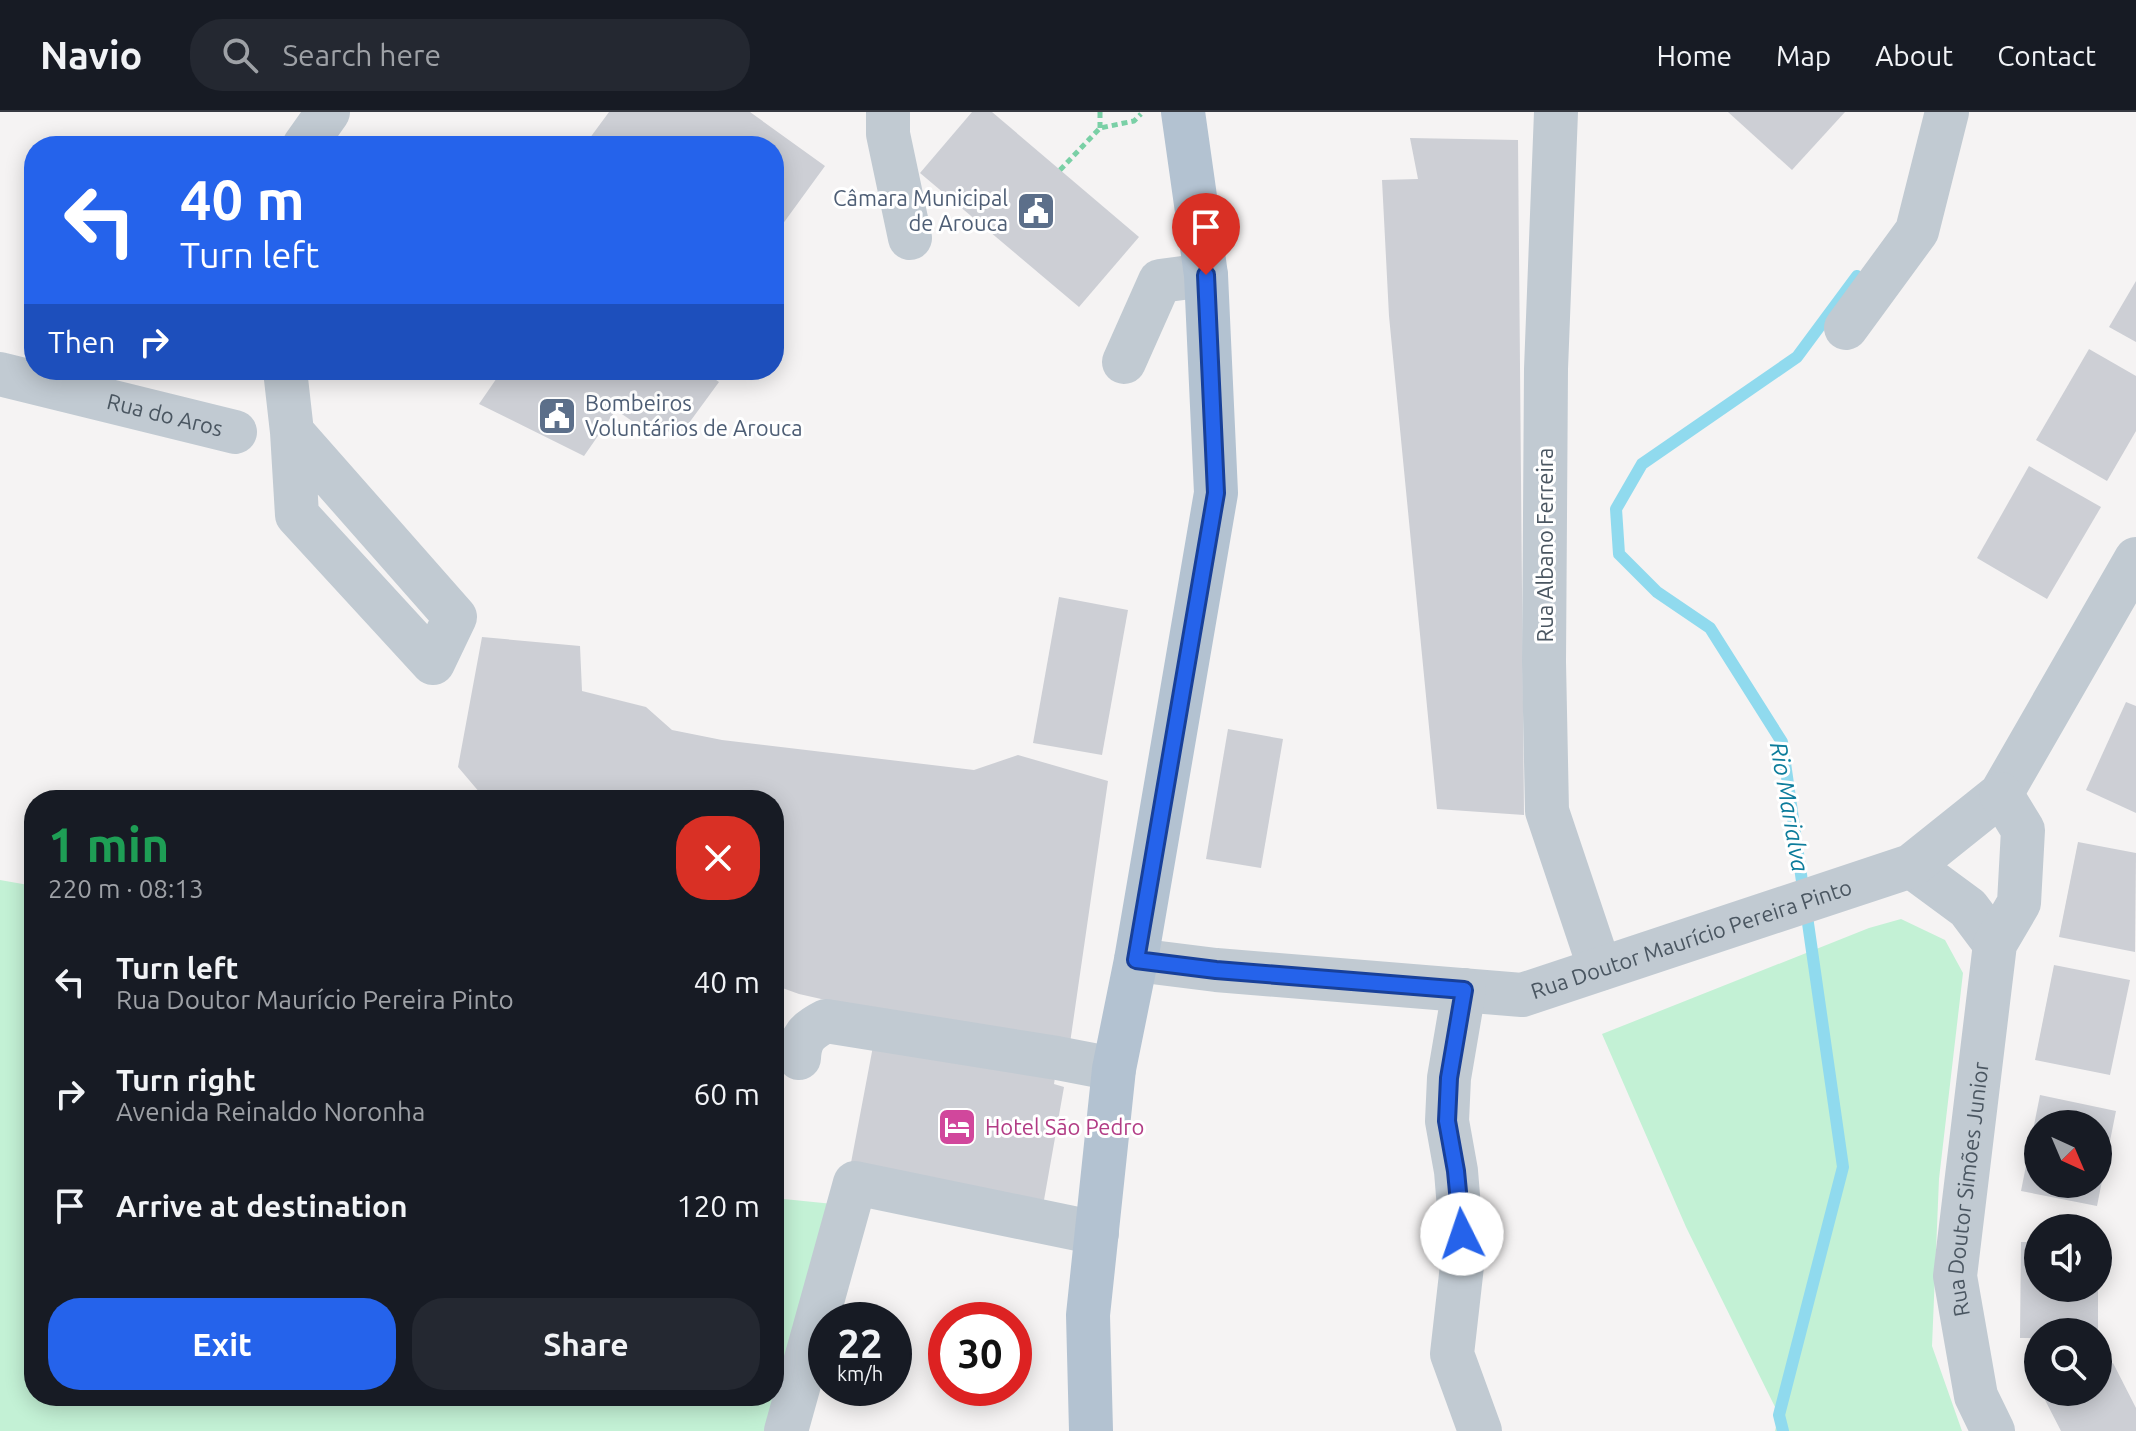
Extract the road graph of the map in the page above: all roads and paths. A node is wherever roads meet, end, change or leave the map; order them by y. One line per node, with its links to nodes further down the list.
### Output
1 (328, 112): 9 (street)
2 (1100, 112): 8 (path)
3 (1183, 112): 12 (main road)
4 (1556, 112): 26 (street, Rua Albano Ferreira)
5 (1947, 112): 13 (street)
6 (1134, 121): 8 (path)
7 (888, 123): 11 (street)
8 (1100, 128): 10 (path)
9 (311, 136)
10 (1060, 170)
11 (910, 238)
12 (1206, 275): 14 (street); 25 (main road)
13 (1846, 328)
14 (1124, 362)
15 (0, 374): 17 (street, Rua do Aros)
16 (24, 380): 19 (street, Rua do Aros)
17 (24, 380)
18 (286, 380): 20 (street)
19 (235, 432)
20 (292, 432): 20 (street)
21 (2136, 559): 22 (street)
22 (2001, 794): 23 (street); 24 (street, Rua Doutor Simões Junior)
23 (1911, 866): 24 (street); 26 (street, Rua Doutor Maurício Pereira Pinto)
24 (1995, 944): 34 (street, Rua Doutor Simões Junior)
25 (1136, 960): 27 (street, Rua Doutor Maurício Pereira Pinto); 29 (main road)
26 (1600, 969): 27 (street, Rua Doutor Maurício Pereira Pinto)
27 (1464, 990): 33 (street)
28 (799, 1058): 29 (street)
29 (1114, 1069): 30 (main road)
30 (1097, 1233): 31 (street); 32 (main road)
31 (786, 1431)
32 (1091, 1431)
33 (1480, 1431)
34 (1993, 1431)

